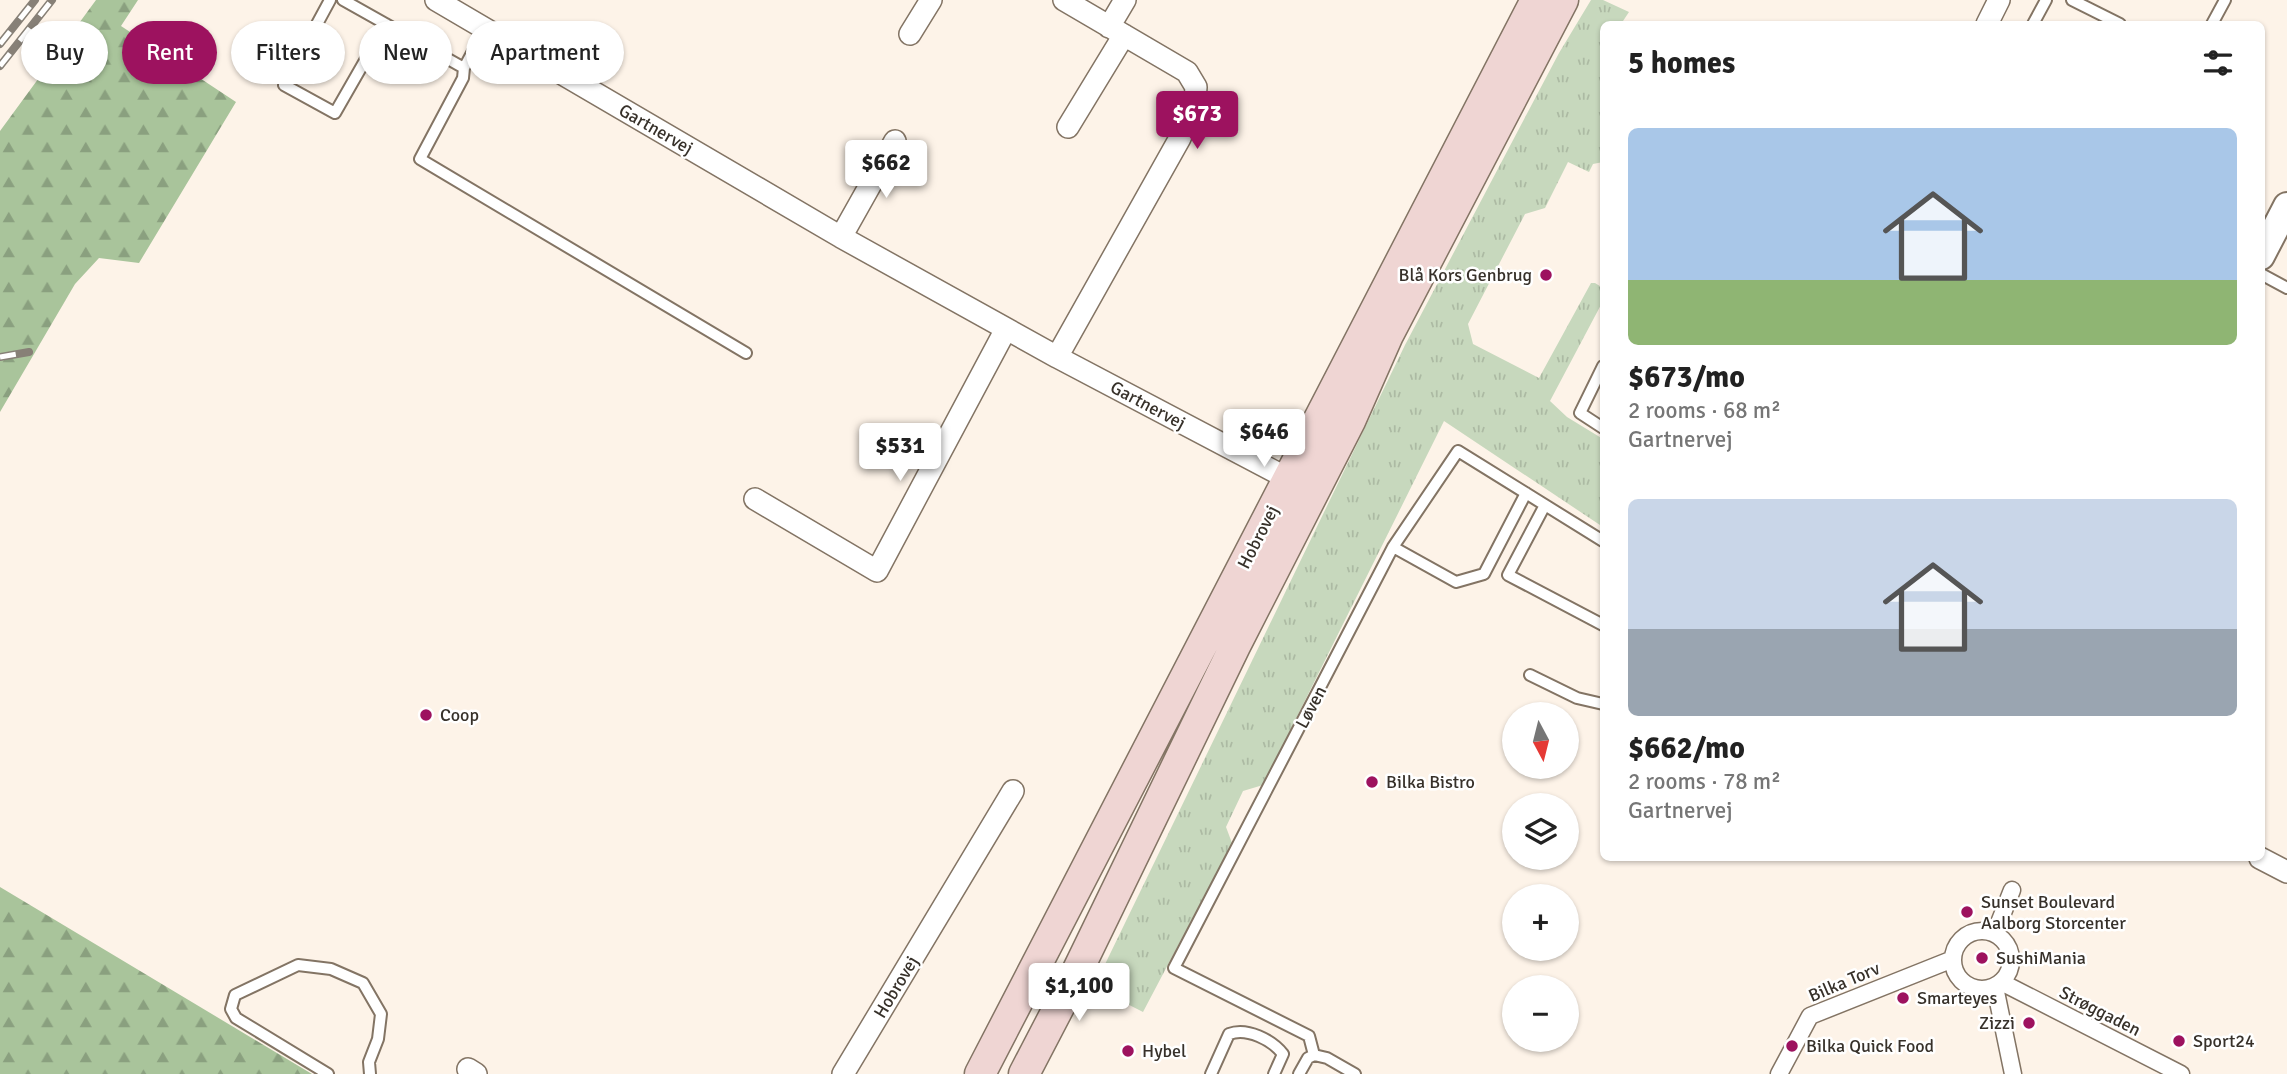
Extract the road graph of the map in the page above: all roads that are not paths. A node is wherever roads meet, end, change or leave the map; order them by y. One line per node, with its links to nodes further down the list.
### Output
1 (330, 0): 24 (lane)
2 (343, 0): 13 (lane)
3 (436, 0): 14 (street, Gartnervej)
4 (931, 0): 20 (street)
5 (1064, 0): 19 (street)
6 (1125, 0): 19 (street)
7 (1536, 0): 38 (main road, Hobrovej)
8 (1563, 0): 39 (main road, Hobrovej)
9 (1999, 0): 15 (street)
10 (2046, 0): 16 (lane)
11 (2072, 0): 17 (lane)
12 (2225, 0): 18 (lane)
13 (381, 21)
14 (471, 21)
15 (1988, 21)
16 (2035, 21)
17 (2114, 21)
18 (2214, 21)
19 (1117, 31): 26 (street); 35 (street)
20 (910, 34)
21 (452, 61): 23 (lane)
22 (466, 64): 23 (lane)
23 (464, 68): 34 (lane)
24 (359, 71)
25 (579, 84): 29 (street, Gartnervej)
26 (1068, 127)
27 (895, 141): 29 (street)
28 (2277, 219): 30 (street)
29 (841, 237): 33 (street, Gartnervej)
30 (2265, 247)
31 (2265, 276): 32 (lane)
32 (2287, 288)
33 (1006, 329): 35 (street, Gartnervej); 41 (street)
34 (746, 353)
35 (1057, 357): 38 (street, Gartnervej)
36 (1600, 372): 37 (lane)
37 (1600, 426)
38 (1288, 479): 39 (street, Gartnervej); 60 (main road, Hobrovej)
39 (1314, 493): 61 (main road, Hobrovej)
40 (1525, 493): 42 (lane, Løven); 44 (lane); 44 (lane, Løven)
41 (755, 499)
42 (1545, 505): 43 (lane, Løven); 45 (lane)
43 (1600, 539)
44 (1392, 547): 55 (lane, Løven)
45 (1600, 623)
46 (1530, 675): 47 (lane)
47 (1600, 703)
48 (1013, 792): 59 (street, Hobrovej)
49 (2265, 861): 50 (street)
50 (2287, 872)
51 (2012, 890): 52 (street)
52 (1995, 933): 53 (street); 54 (street)
53 (1953, 959): 54 (street); 56 (street, Bilka Torv)
54 (1998, 984): 66 (street); 67 (street, Strøggaden)
55 (1314, 1055): 64 (lane); 65 (lane)
56 (1783, 1073)
57 (328, 1074): 58 (lane)
58 (370, 1074)
59 (843, 1074)
60 (980, 1074)
61 (1024, 1074)
62 (1211, 1074): 63 (lane)
63 (1274, 1074)
64 (1298, 1074)
65 (1355, 1074)
66 (2013, 1074)
67 (2181, 1074)

